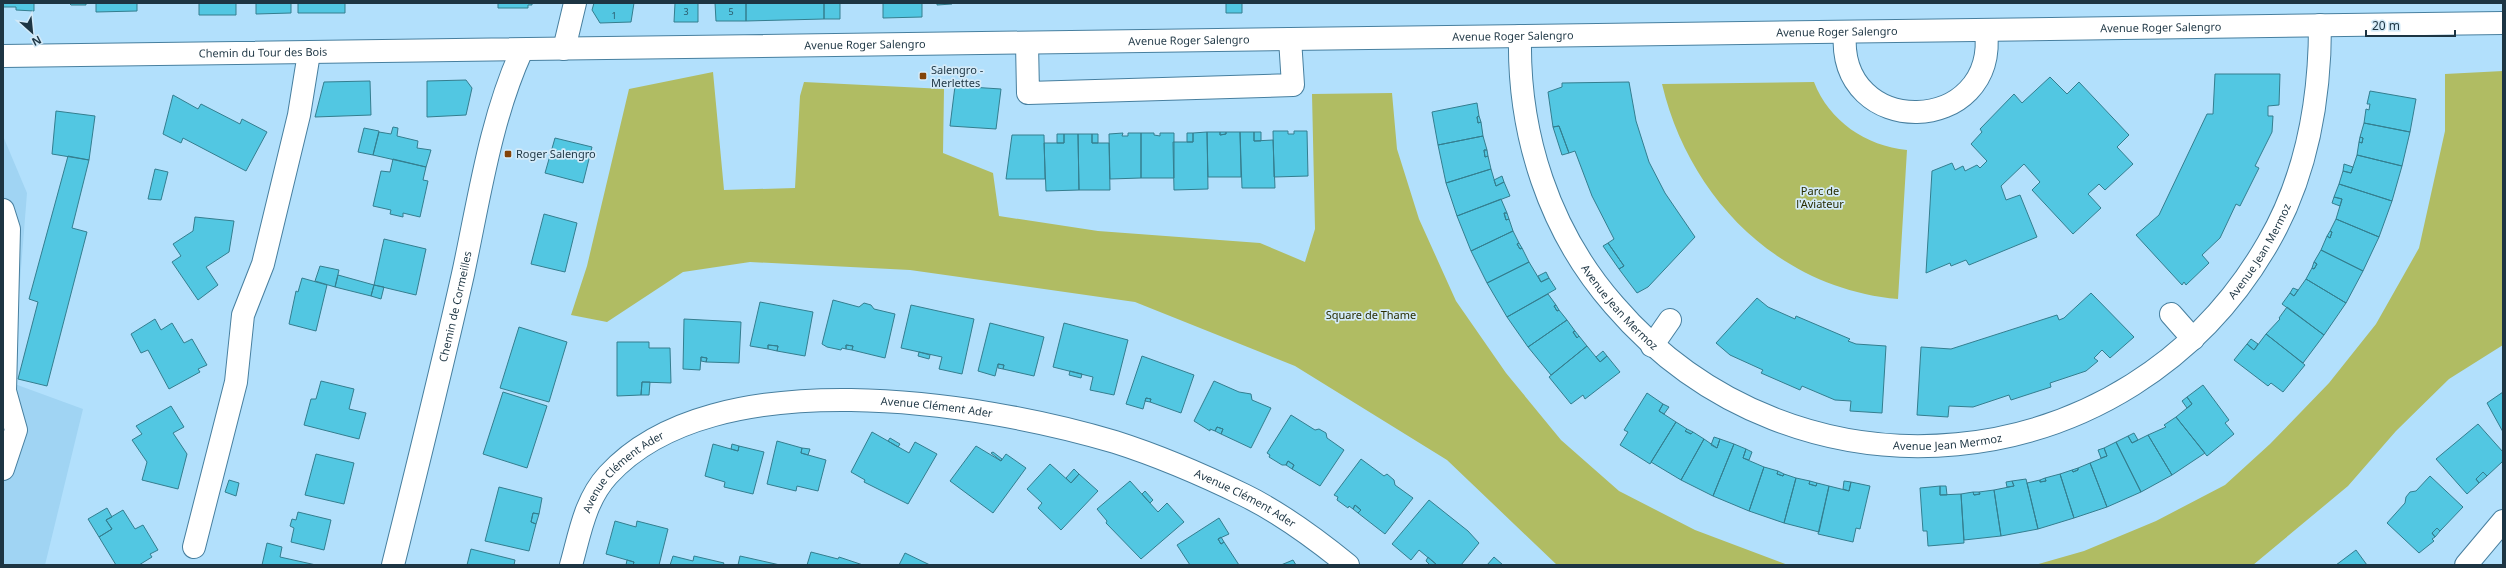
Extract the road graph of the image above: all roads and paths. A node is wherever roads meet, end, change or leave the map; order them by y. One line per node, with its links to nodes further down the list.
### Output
1 (575, 3): 10 (street)
2 (2503, 23): 3 (street, Avenue Roger Salengro)
3 (2320, 25): 4 (street, Avenue Roger Salengro); 16 (street, Avenue Jean Mermoz)
4 (1986, 30): 5 (street, Avenue Roger Salengro); 5 (street)
5 (1845, 32): 6 (street, Avenue Roger Salengro)
6 (1520, 36): 7 (street, Avenue Roger Salengro); 17 (street, Avenue Jean Mermoz)
7 (1290, 39): 8 (street, Avenue Roger Salengro); 8 (street)
8 (1027, 43): 10 (street, Avenue Roger Salengro)
9 (522, 50): 10 (street, Avenue Roger Salengro); 11 (street, Chemin du Tour des Bois); 21 (street, Chemin de Cormeilles)
10 (564, 50)
11 (309, 53): 12 (street, Chemin du Tour des Bois); 20 (street)
12 (3, 56)
13 (3, 210): 18 (street)
14 (2171, 314): 16 (street)
15 (1670, 320): 17 (street)
16 (2193, 339): 17 (street, Avenue Jean Mermoz)
17 (1652, 346)
18 (3, 469)
19 (2503, 521): 24 (street)
20 (194, 547)
21 (393, 565)
22 (571, 565): 23 (street, Avenue Clément Ader)
23 (1348, 565)
24 (2466, 565)

